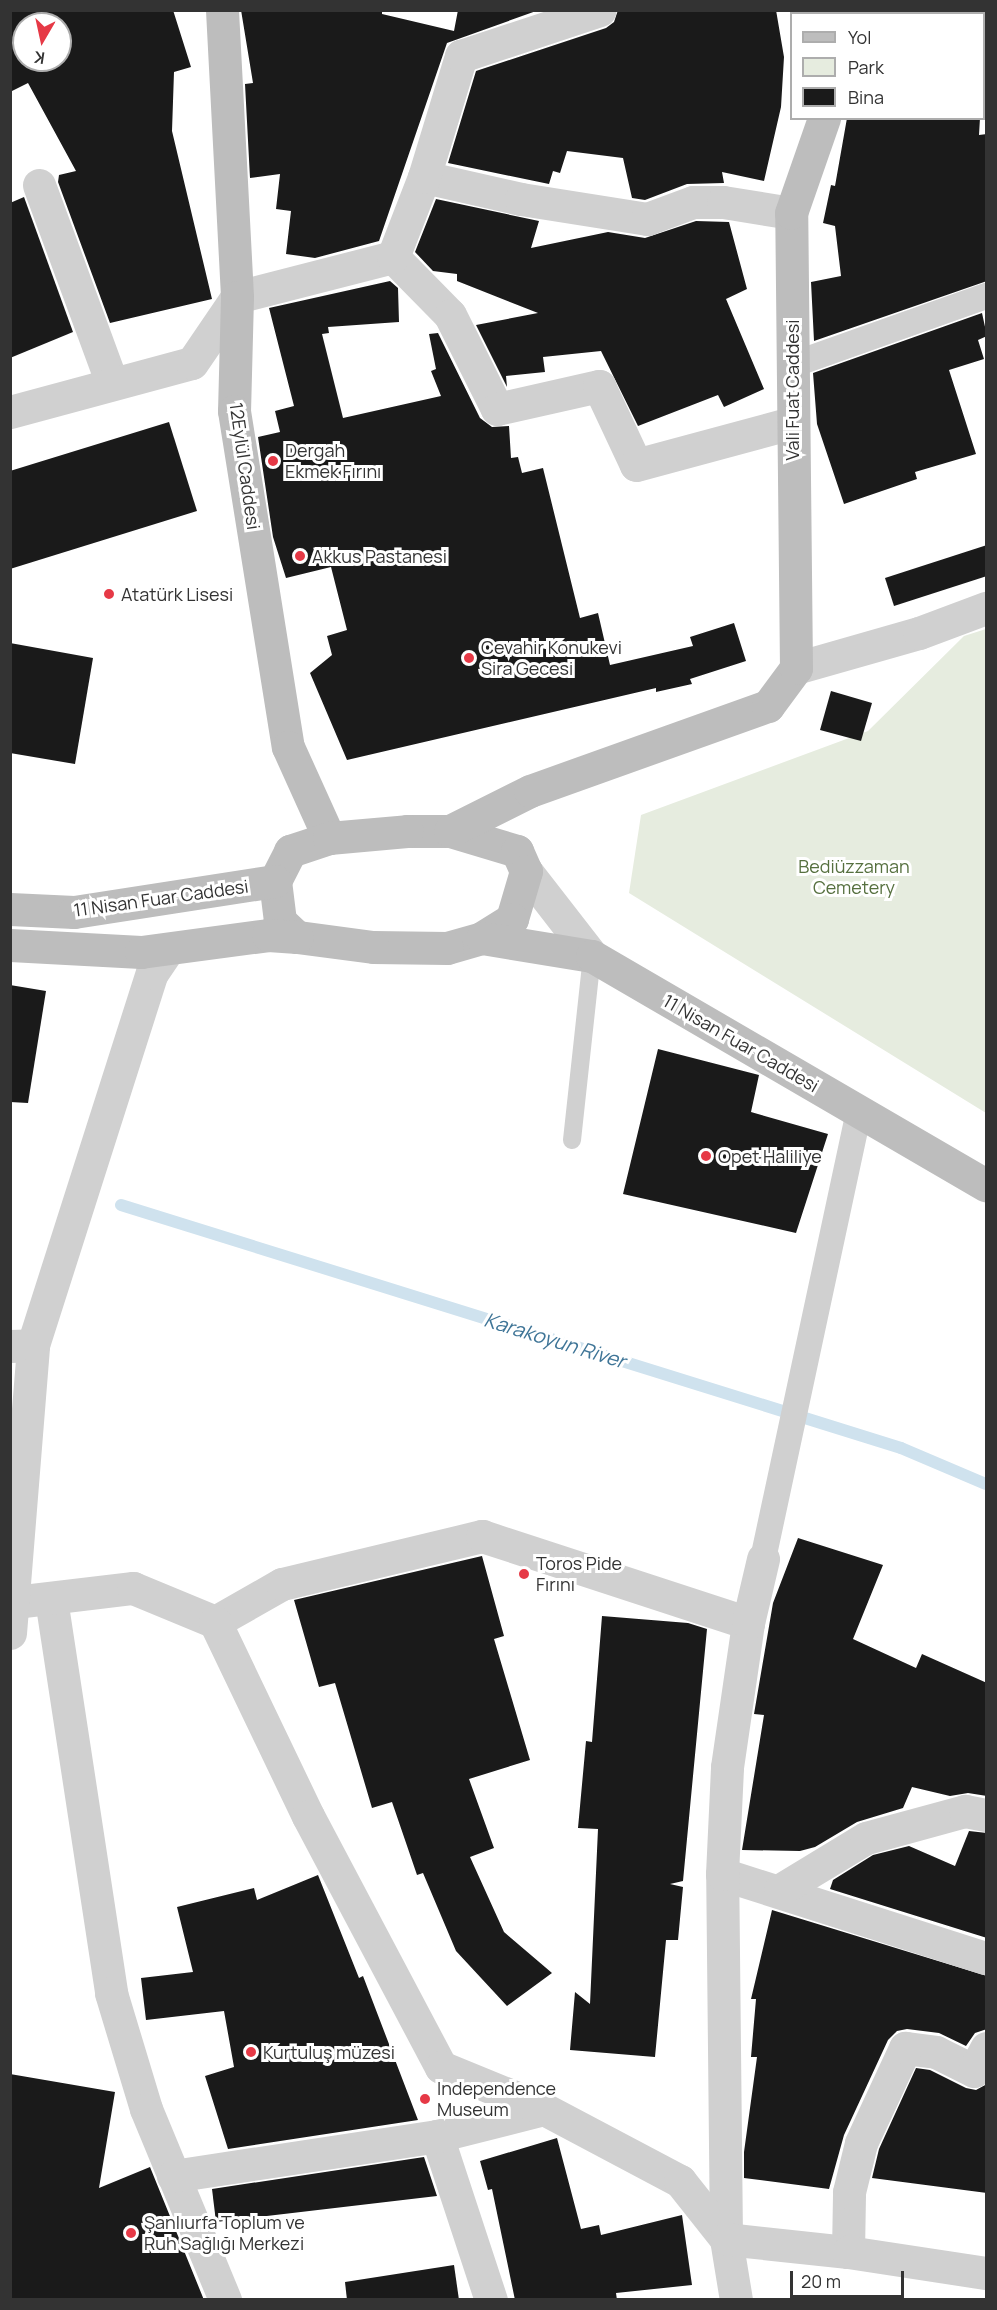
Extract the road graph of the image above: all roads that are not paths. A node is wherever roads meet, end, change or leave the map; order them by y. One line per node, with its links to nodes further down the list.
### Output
1 (222, 10): 10 (main road, 12Eylül Caddesi)
2 (600, 10): 3 (street)
3 (514, 24): 5 (street)
4 (823, 120): 7 (main road, Vali Fuat Caddesi)
5 (424, 177): 7 (street); 8 (street)
6 (39, 185): 12 (street)
7 (791, 213): 11 (main road, Vali Fuat Caddesi)
8 (393, 257): 10 (street); 14 (street)
9 (987, 296): 11 (street)
10 (237, 297): 12 (street); 18 (main road, 12Eylül Caddesi)
11 (792, 365): 14 (main road, Vali Fuat Caddesi)
12 (112, 382): 13 (street)
13 (15, 402)
14 (792, 423): 16 (main road, Vali Fuat Caddesi)
15 (987, 608): 16 (street)
16 (796, 668): 17 (main road)
17 (450, 831): 18 (main road); 19 (main road)
18 (328, 838): 20 (main road)
19 (526, 871): 23 (main road); 26 (street)
20 (275, 881): 21 (main road, 11 Nisan Fuar Caddesi); 22 (main road)
21 (10, 909)
22 (297, 937): 23 (main road); 25 (main road)
23 (482, 938): 26 (main road, 11 Nisan Fuar Caddesi)
24 (10, 945): 25 (main road)
25 (168, 949): 30 (street)
26 (592, 957): 27 (main road, 11 Nisan Fuar Caddesi); 28 (lane)
27 (859, 1112): 29 (main road, 11 Nisan Fuar Caddesi); 31 (street)
28 (572, 1140)
29 (987, 1185)
30 (22, 1346): 33 (street)
31 (763, 1559): 35 (street)
32 (51, 1599): 33 (street); 34 (street); 43 (street)
33 (13, 1617)
34 (215, 1622): 35 (street); 41 (street)
35 (748, 1623): 37 (street)
36 (987, 1815): 38 (street)
37 (722, 1874): 38 (street); 44 (street)
38 (780, 1890): 39 (street)
39 (987, 1958)
40 (987, 2048): 45 (street)
41 (544, 2109): 42 (street); 44 (street)
42 (437, 2136): 43 (street); 48 (street)
43 (173, 2176): 47 (street)
44 (726, 2239): 45 (street); 49 (street)
45 (848, 2252): 46 (street)
46 (987, 2273)
47 (225, 2300)
48 (491, 2300)
49 (736, 2300)

